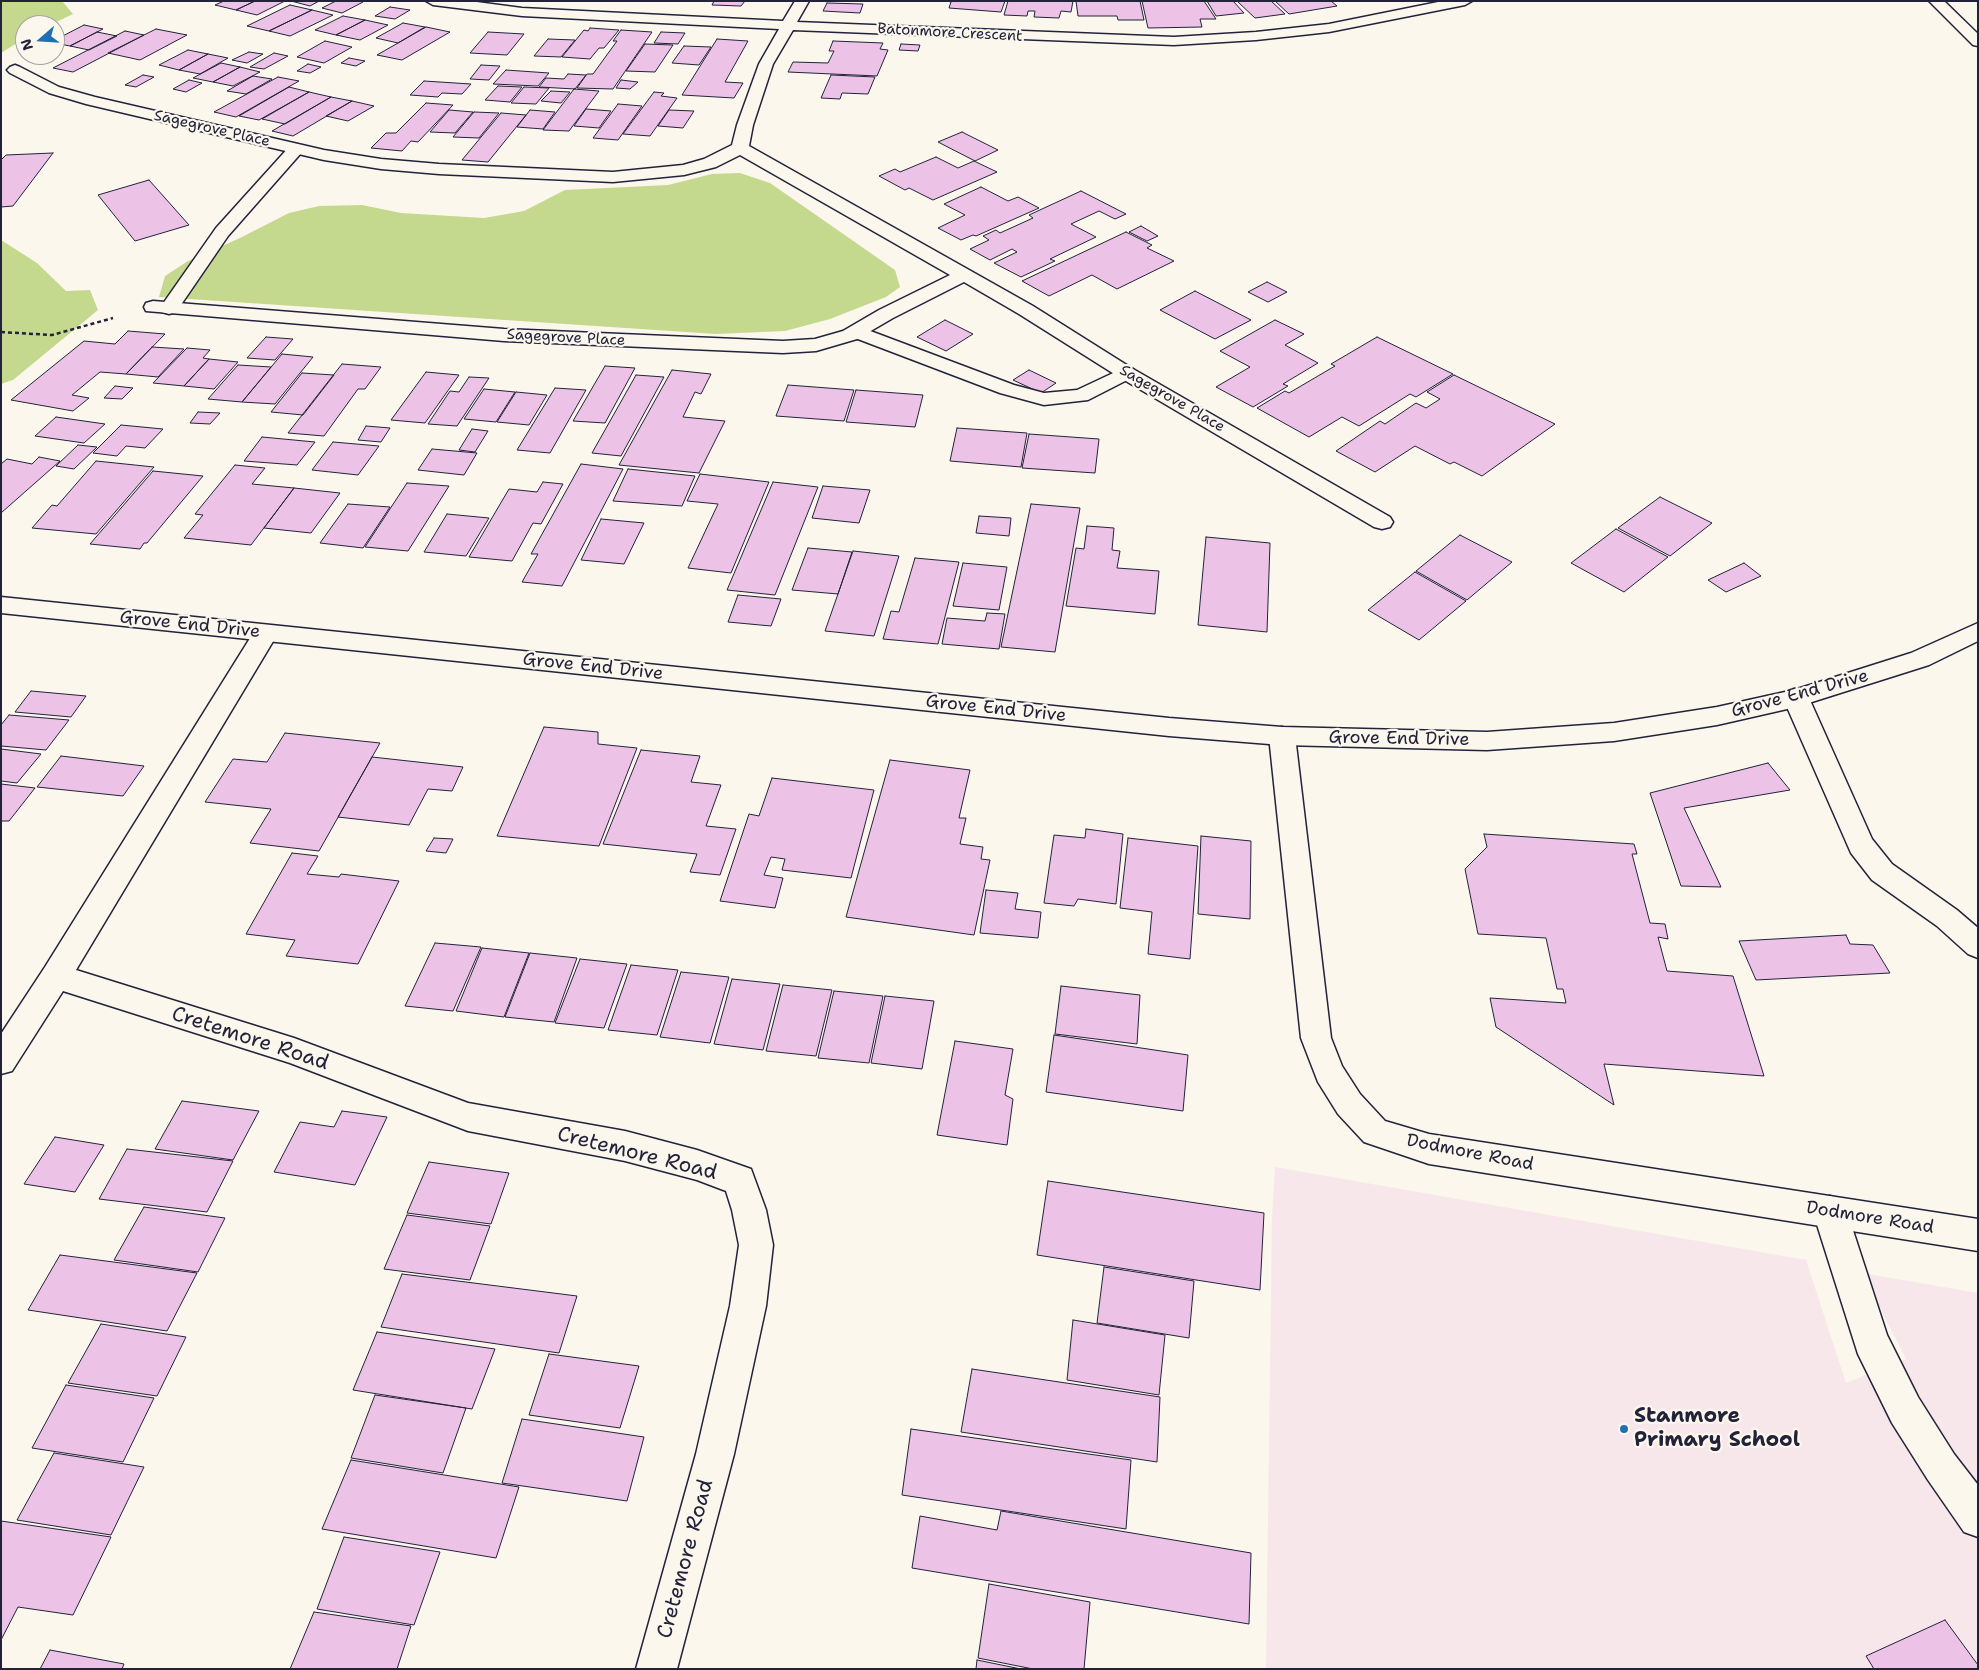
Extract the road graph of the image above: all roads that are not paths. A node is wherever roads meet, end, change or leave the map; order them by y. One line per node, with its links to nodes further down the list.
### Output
1 (433, 1): 5 (street, Batonmore Crescent)
2 (802, 1): 5 (street)
3 (1465, 1): 5 (street, Batonmore Crescent)
4 (1936, 1): 6 (street)
5 (790, 25): 8 (street)
6 (1978, 42)
7 (15, 70): 9 (street, Sagegrove Place)
8 (740, 148): 9 (street, Sagegrove Place); 10 (street, Sagegrove Place)
9 (296, 149): 11 (street, Sagegrove Place)
10 (964, 275): 11 (street, Sagegrove Place); 12 (street, Sagegrove Place)
11 (857, 332): 12 (street)
12 (1126, 373): 13 (street, Sagegrove Place)
13 (1382, 522)
14 (1, 605): 16 (street, Grove End Drive)
15 (1978, 631): 17 (street, Grove End Drive)
16 (266, 633): 18 (street, Grove End Drive); 20 (street)
17 (1796, 698): 18 (street, Grove End Drive); 19 (street)
18 (1282, 736): 22 (street, Dodmore Road)
19 (1978, 946)
20 (56, 976): 21 (street); 25 (street, Cretemore Road)
21 (1, 1061)
22 (1830, 1212): 23 (street, Dodmore Road); 24 (street)
23 (1978, 1235)
24 (1978, 1518)
25 (656, 1669)

